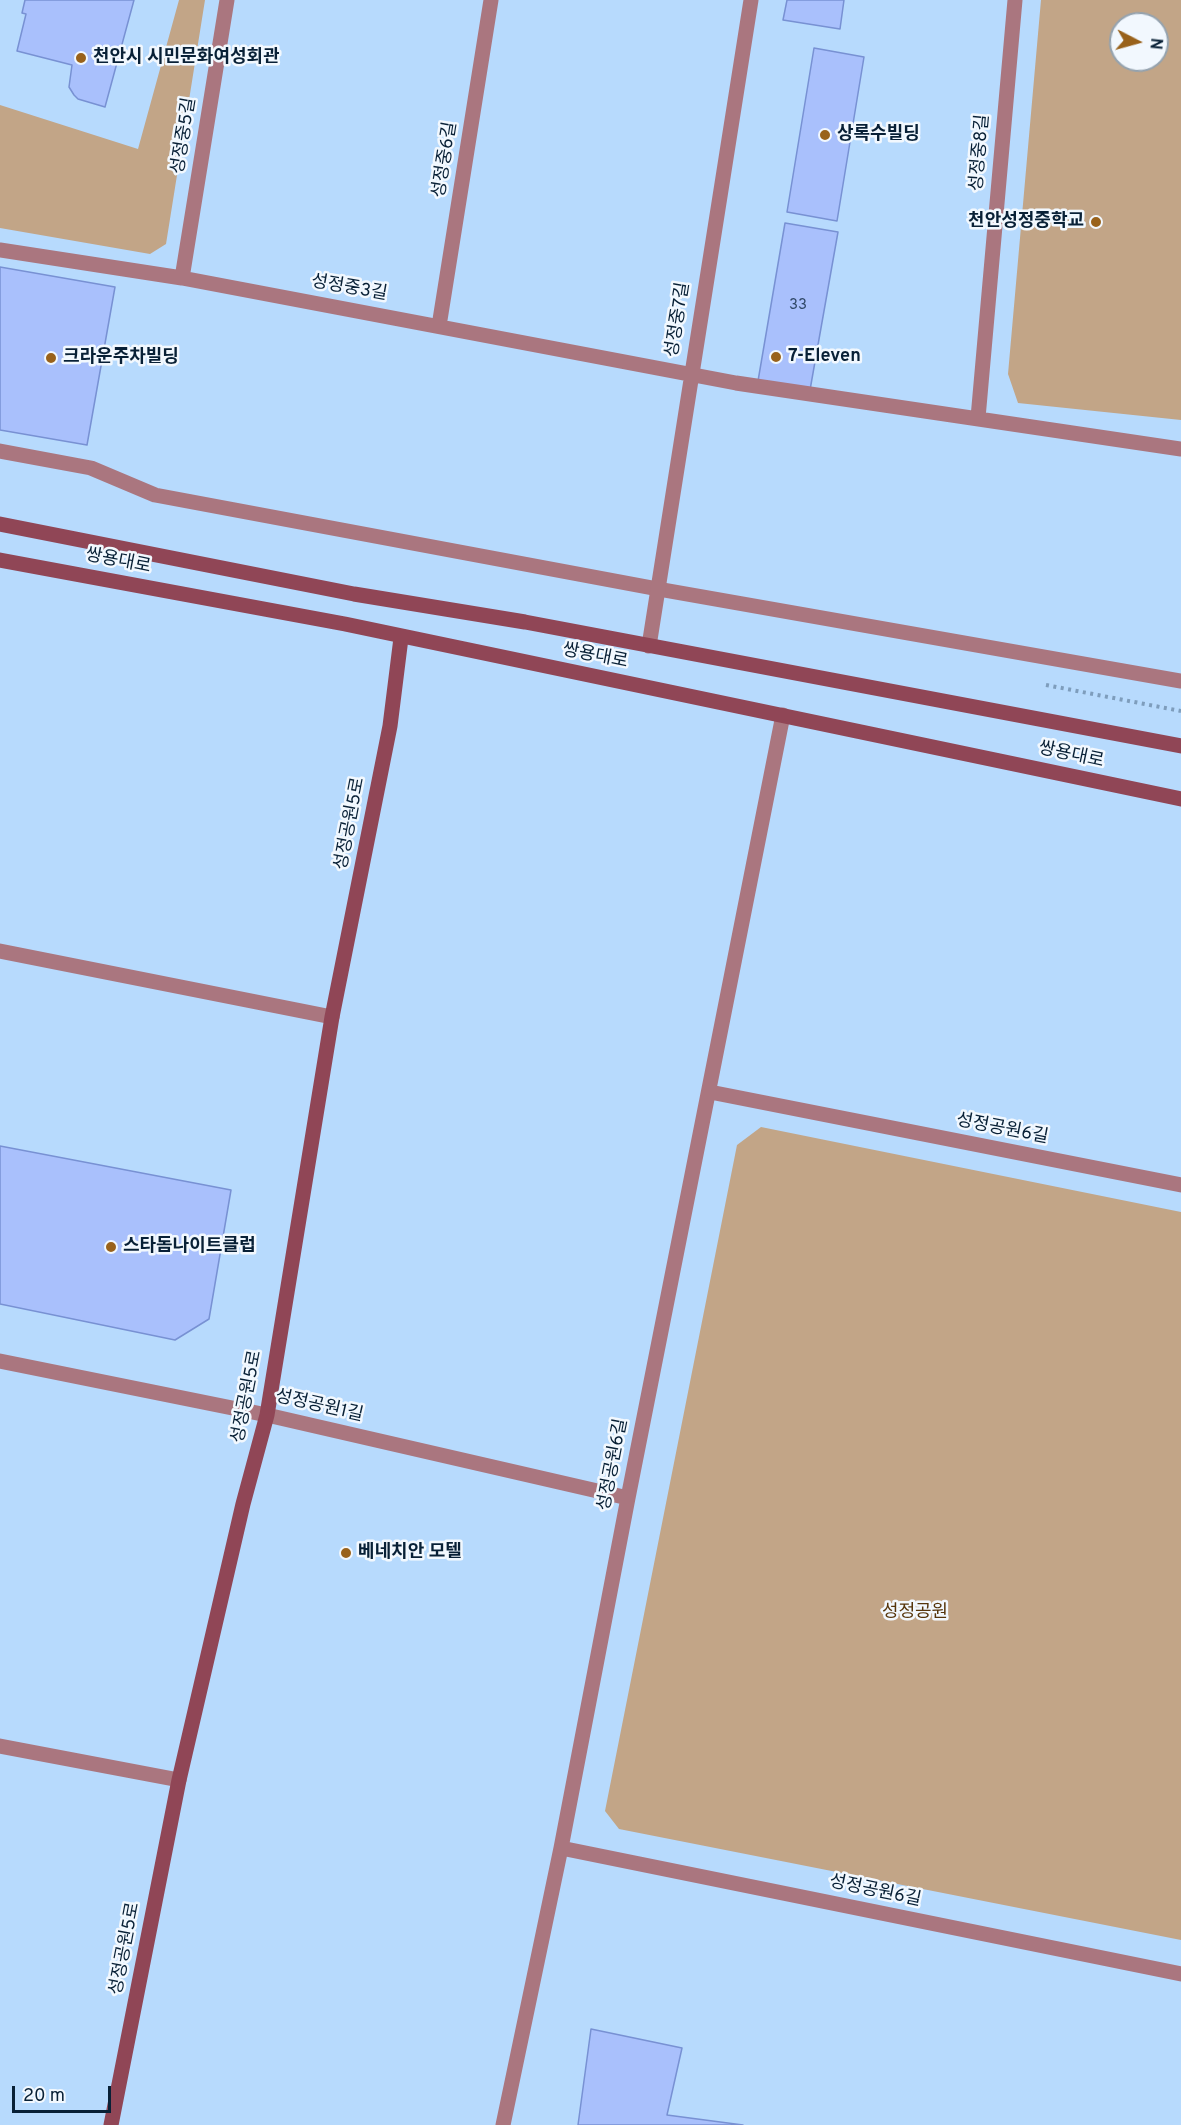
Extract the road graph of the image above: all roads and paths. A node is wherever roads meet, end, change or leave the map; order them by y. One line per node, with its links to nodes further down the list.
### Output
1 (227, 0): 6 (street, 성정중5길)
2 (491, 0): 7 (street, 성정중6길)
3 (751, 0): 8 (street, 성정중7길)
4 (1015, 0): 9 (street, 성정중8길)
5 (0, 250): 6 (street, 성정중3길)
6 (182, 278): 7 (street, 성정중3길)
7 (439, 326): 8 (street, 성정중3길)
8 (690, 373): 9 (street, 성정중3길); 14 (street, 성정중7길)
9 (978, 418): 10 (street, 성정중3길)
10 (1181, 449)
11 (0, 451): 14 (street)
12 (0, 524): 16 (main road, 쌍용대로)
13 (0, 560): 15 (main road, 쌍용대로)
14 (658, 589): 16 (street, 성정중7길); 17 (street)
15 (401, 638): 18 (main road, 쌍용대로); 22 (main road, 성정공원5로)
16 (649, 646): 19 (main road, 쌍용대로)
17 (1181, 681)
18 (783, 715): 20 (main road, 쌍용대로); 23 (street, 성정공원6길)
19 (1181, 746)
20 (1181, 799)
21 (0, 951): 22 (street)
22 (332, 1017): 26 (main road, 성정공원5로)
23 (710, 1092): 24 (street, 성정공원6길); 27 (street, 성정공원6길)
24 (1181, 1185)
25 (0, 1361): 26 (street, 성정공원1길)
26 (267, 1415): 27 (street, 성정공원1길); 29 (main road, 성정공원5로)
27 (628, 1498): 30 (street, 성정공원6길)
28 (0, 1746): 29 (street)
29 (179, 1780): 32 (main road, 성정공원5로)
30 (561, 1848): 31 (street, 성정공원6길); 33 (street, 성정공원6길)
31 (1181, 1974)
32 (111, 2125)
33 (503, 2125)

